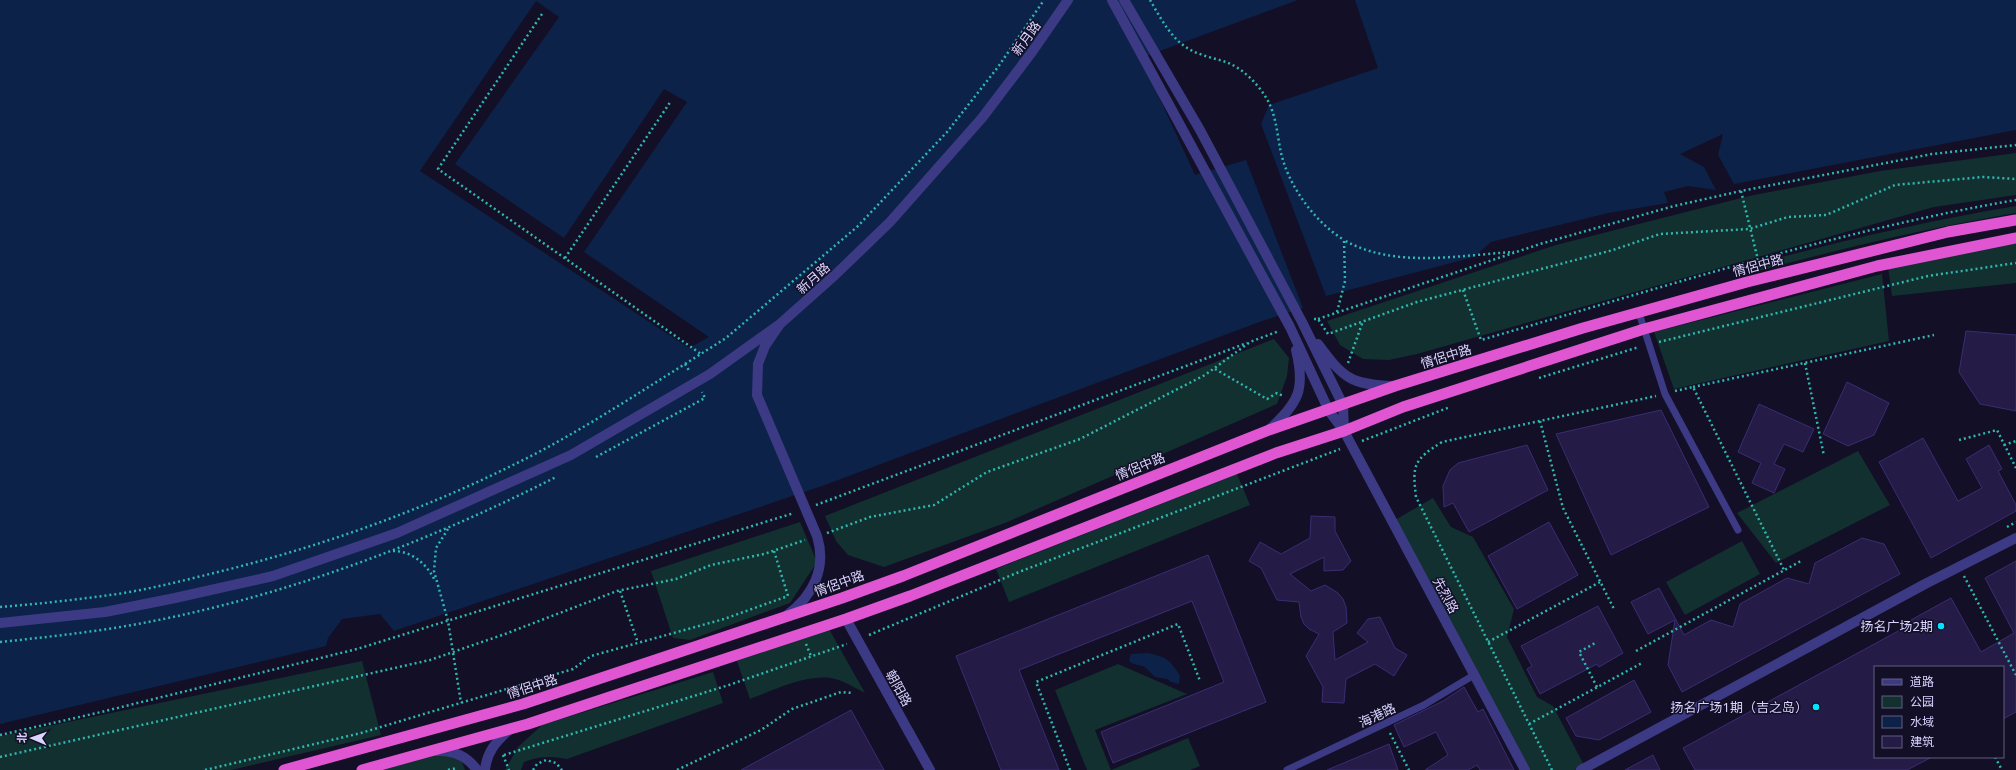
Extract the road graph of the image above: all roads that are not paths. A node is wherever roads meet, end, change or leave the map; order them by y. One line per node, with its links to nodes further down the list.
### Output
1 (1068, 0): 8 (street, 新月路)
2 (1112, 0): 9 (street)
3 (1124, 0): 7 (street)
4 (2016, 220): 6 (highway, 情侶中路)
5 (2016, 238): 10 (highway)
6 (1638, 313): 10 (lane); 11 (highway, 情侶中路)
7 (1302, 322): 11 (street); 12 (street)
8 (780, 324): 18 (street, 新月路); 20 (street)
9 (1290, 327): 13 (street, 先烈路); 14 (street)
10 (1644, 329): 15 (highway); 16 (lane)
11 (1395, 386): 12 (highway, 情侶中路)
12 (1343, 405): 13 (highway, 情侶中路); 15 (street)
13 (1329, 410): 14 (highway, 情侶中路); 15 (street, 先烈路)
14 (1269, 430): 18 (highway, 情侶中路)
15 (1344, 431): 19 (highway); 21 (street, 先烈路)
16 (1738, 530)
17 (2016, 538): 31 (street)
18 (785, 616): 26 (highway, 情侶中路)
19 (846, 619): 22 (highway); 28 (street, 朝阳路)
20 (0, 623)
21 (1474, 675): 29 (lane, 海港路); 30 (street, 先烈路)
22 (510, 729): 23 (highway); 24 (street)
23 (433, 751): 25 (street); 27 (highway)
24 (485, 765)
25 (474, 767)
26 (284, 770)
27 (362, 770)
28 (930, 770)
29 (1287, 770)
30 (1525, 770)
31 (1581, 770)

